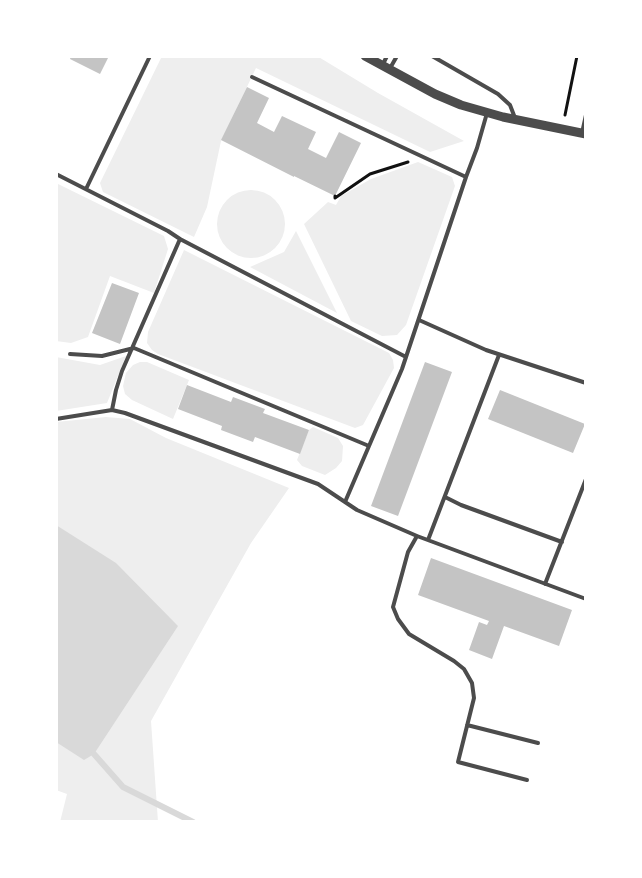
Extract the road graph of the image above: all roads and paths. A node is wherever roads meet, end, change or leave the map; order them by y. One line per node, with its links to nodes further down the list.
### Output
1 (150, 56): 17 (lane)
2 (365, 56): 7 (street)
3 (386, 56): 7 (lane)
4 (397, 56): 7 (lane)
5 (432, 56): 12 (lane)
6 (577, 56): 11 (path)
7 (386, 68): 9 (street)
8 (252, 77): 14 (lane)
9 (487, 113): 12 (street); 16 (lane)
10 (586, 115): 13 (lane)
11 (564, 116)
12 (516, 120): 13 (street)
13 (584, 133)
14 (423, 157): 16 (lane); 18 (path)
15 (56, 174): 17 (lane)
16 (466, 177): 20 (lane)
17 (86, 189): 19 (lane)
18 (335, 196)
19 (180, 239): 21 (lane); 24 (lane)
20 (419, 320): 23 (lane); 24 (lane)
21 (134, 348): 22 (lane); 26 (lane); 28 (lane)
22 (70, 354)
23 (500, 354): 25 (lane); 30 (lane)
24 (406, 357): 28 (lane)
25 (586, 383)
26 (112, 410): 27 (lane); 31 (lane)
27 (56, 419)
28 (369, 446): 31 (lane)
29 (586, 479): 34 (lane)
30 (445, 497): 33 (lane); 34 (lane)
31 (345, 502): 32 (lane)
32 (417, 536): 33 (lane); 37 (lane)
33 (428, 540): 35 (lane)
34 (562, 542): 35 (lane)
35 (545, 584): 36 (lane)
36 (586, 599)
37 (467, 725): 38 (lane); 39 (lane)
38 (538, 743)
39 (527, 780)

